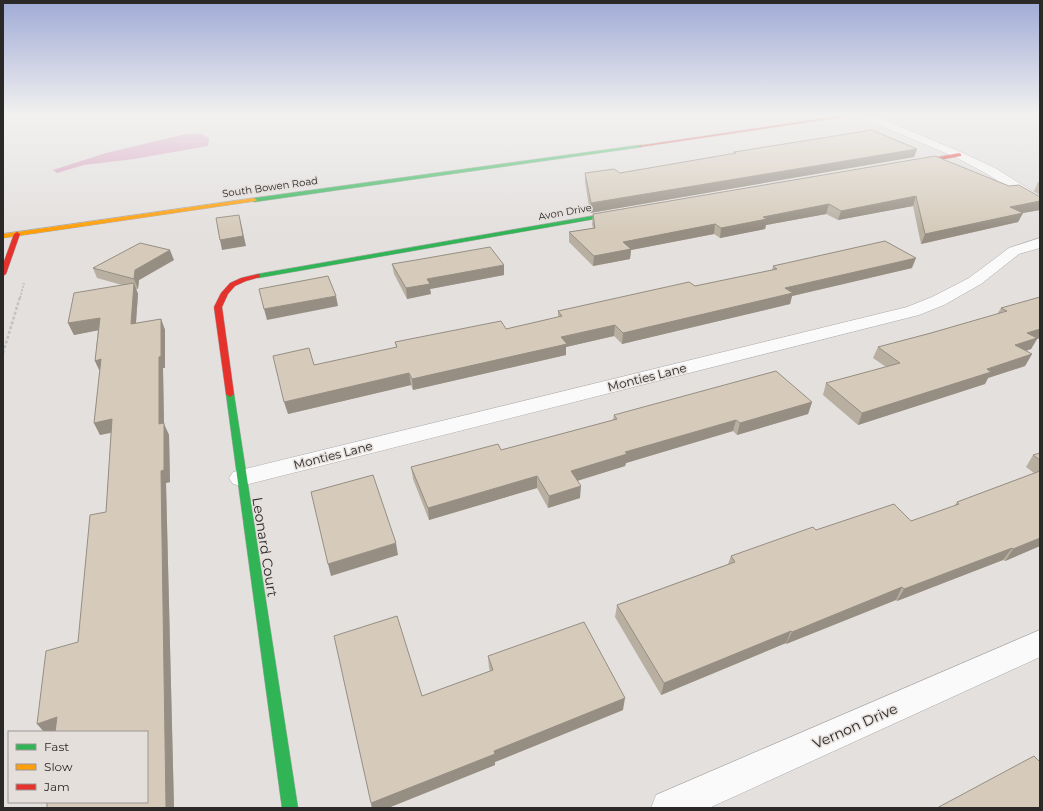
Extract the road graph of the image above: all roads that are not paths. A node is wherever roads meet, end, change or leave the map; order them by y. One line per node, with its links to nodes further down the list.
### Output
1 (581, 154): 6 (main road, South Bowen Road)
2 (959, 155): 3 (main road); 4 (street)
3 (904, 164)
4 (1040, 202)
5 (629, 212): 10 (main road, Avon Drive)
6 (17, 234): 7 (main road, South Bowen Road); 9 (main road)
7 (3, 236)
8 (1040, 243): 11 (street, Monties Lane)
9 (3, 274)
10 (224, 290): 11 (main road, Leonard Court)
11 (241, 478): 13 (main road, Leonard Court)
12 (1040, 643): 14 (street, Vernon Drive)
13 (290, 808)
14 (669, 808)

